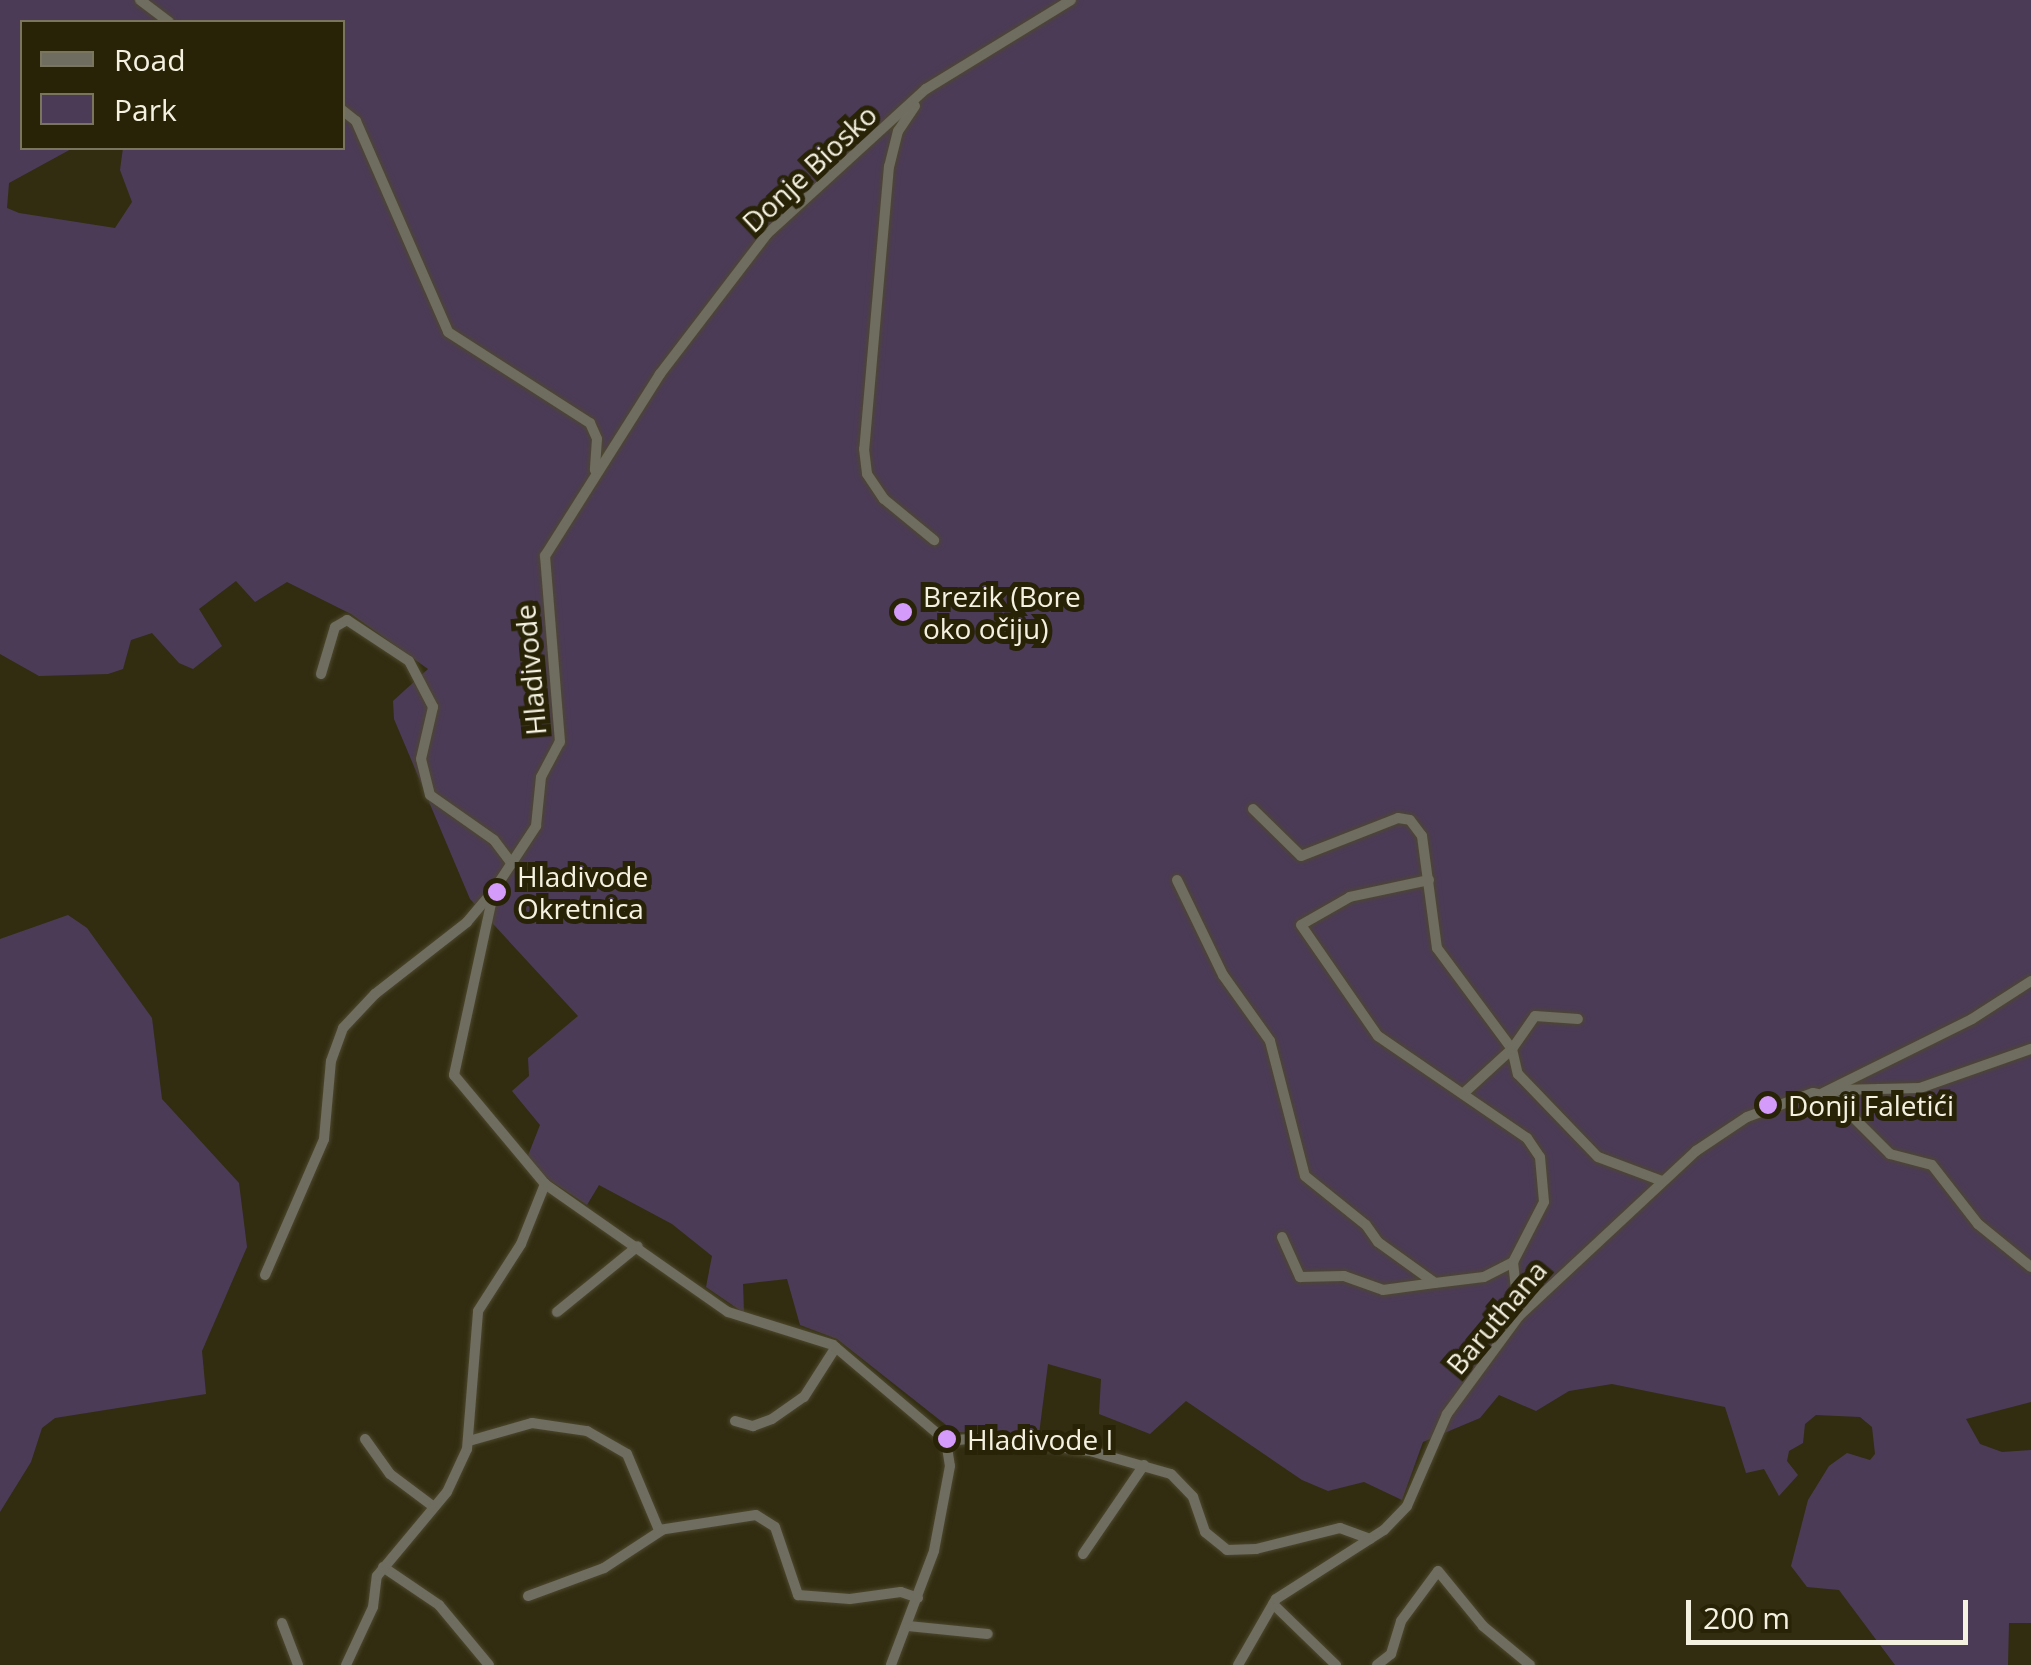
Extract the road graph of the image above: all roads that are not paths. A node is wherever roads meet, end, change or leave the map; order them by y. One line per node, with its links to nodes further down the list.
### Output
1 (140, 0): 3 (street)
2 (1070, 0): 4 (street, Donje Biosko)
3 (167, 20)
4 (926, 89): 6 (street, Donje Biosko); 7 (street)
5 (345, 112): 6 (street)
6 (595, 470): 10 (street, Hladivode)
7 (934, 540)
8 (321, 674): 10 (street)
9 (1253, 808): 12 (street)
10 (512, 864): 13 (street, Hladivode)
11 (1177, 880): 27 (street)
12 (1428, 880): 16 (street); 18 (street)
13 (494, 890): 21 (street, Hladivode); 26 (street)
14 (2031, 981): 19 (street)
15 (1578, 1019): 16 (street)
16 (1512, 1049): 18 (street); 20 (street)
17 (2031, 1050): 19 (street)
18 (1465, 1092): 24 (street)
19 (1822, 1093): 20 (street, Baruthana); 25 (street)
20 (1662, 1181): 29 (street, Baruthana)
21 (545, 1184): 23 (street, Hladivode); 33 (street)
22 (1282, 1237): 27 (street)
23 (638, 1246): 28 (street); 30 (street, Hladivode)
24 (1513, 1262): 27 (street); 29 (street)
25 (2031, 1267)
26 (265, 1274)
27 (1435, 1283)
28 (557, 1312)
29 (1519, 1316): 38 (street, Baruthana)
30 (836, 1347): 31 (street); 34 (street, Hladivode)
31 (735, 1422)
32 (365, 1440): 36 (street)
33 (469, 1441): 36 (street); 37 (street)
34 (946, 1441): 35 (street); 42 (street)
35 (1142, 1464): 38 (street); 39 (street)
36 (434, 1508): 40 (street)
37 (662, 1530): 41 (street); 42 (street)
38 (1370, 1540): 43 (street, Baruthana)
39 (1083, 1554)
40 (383, 1568): 48 (street); 49 (street)
41 (528, 1596)
42 (918, 1598): 45 (street)
43 (1273, 1604): 51 (street, Baruthana); 52 (street)
44 (282, 1623): 47 (street)
45 (908, 1626): 46 (street); 50 (street)
46 (988, 1634)
47 (298, 1665)
48 (346, 1665)
49 (489, 1665)
50 (891, 1665)
51 (1238, 1665)
52 (1336, 1665)
53 (1376, 1665): 54 (street)
54 (1530, 1665)

